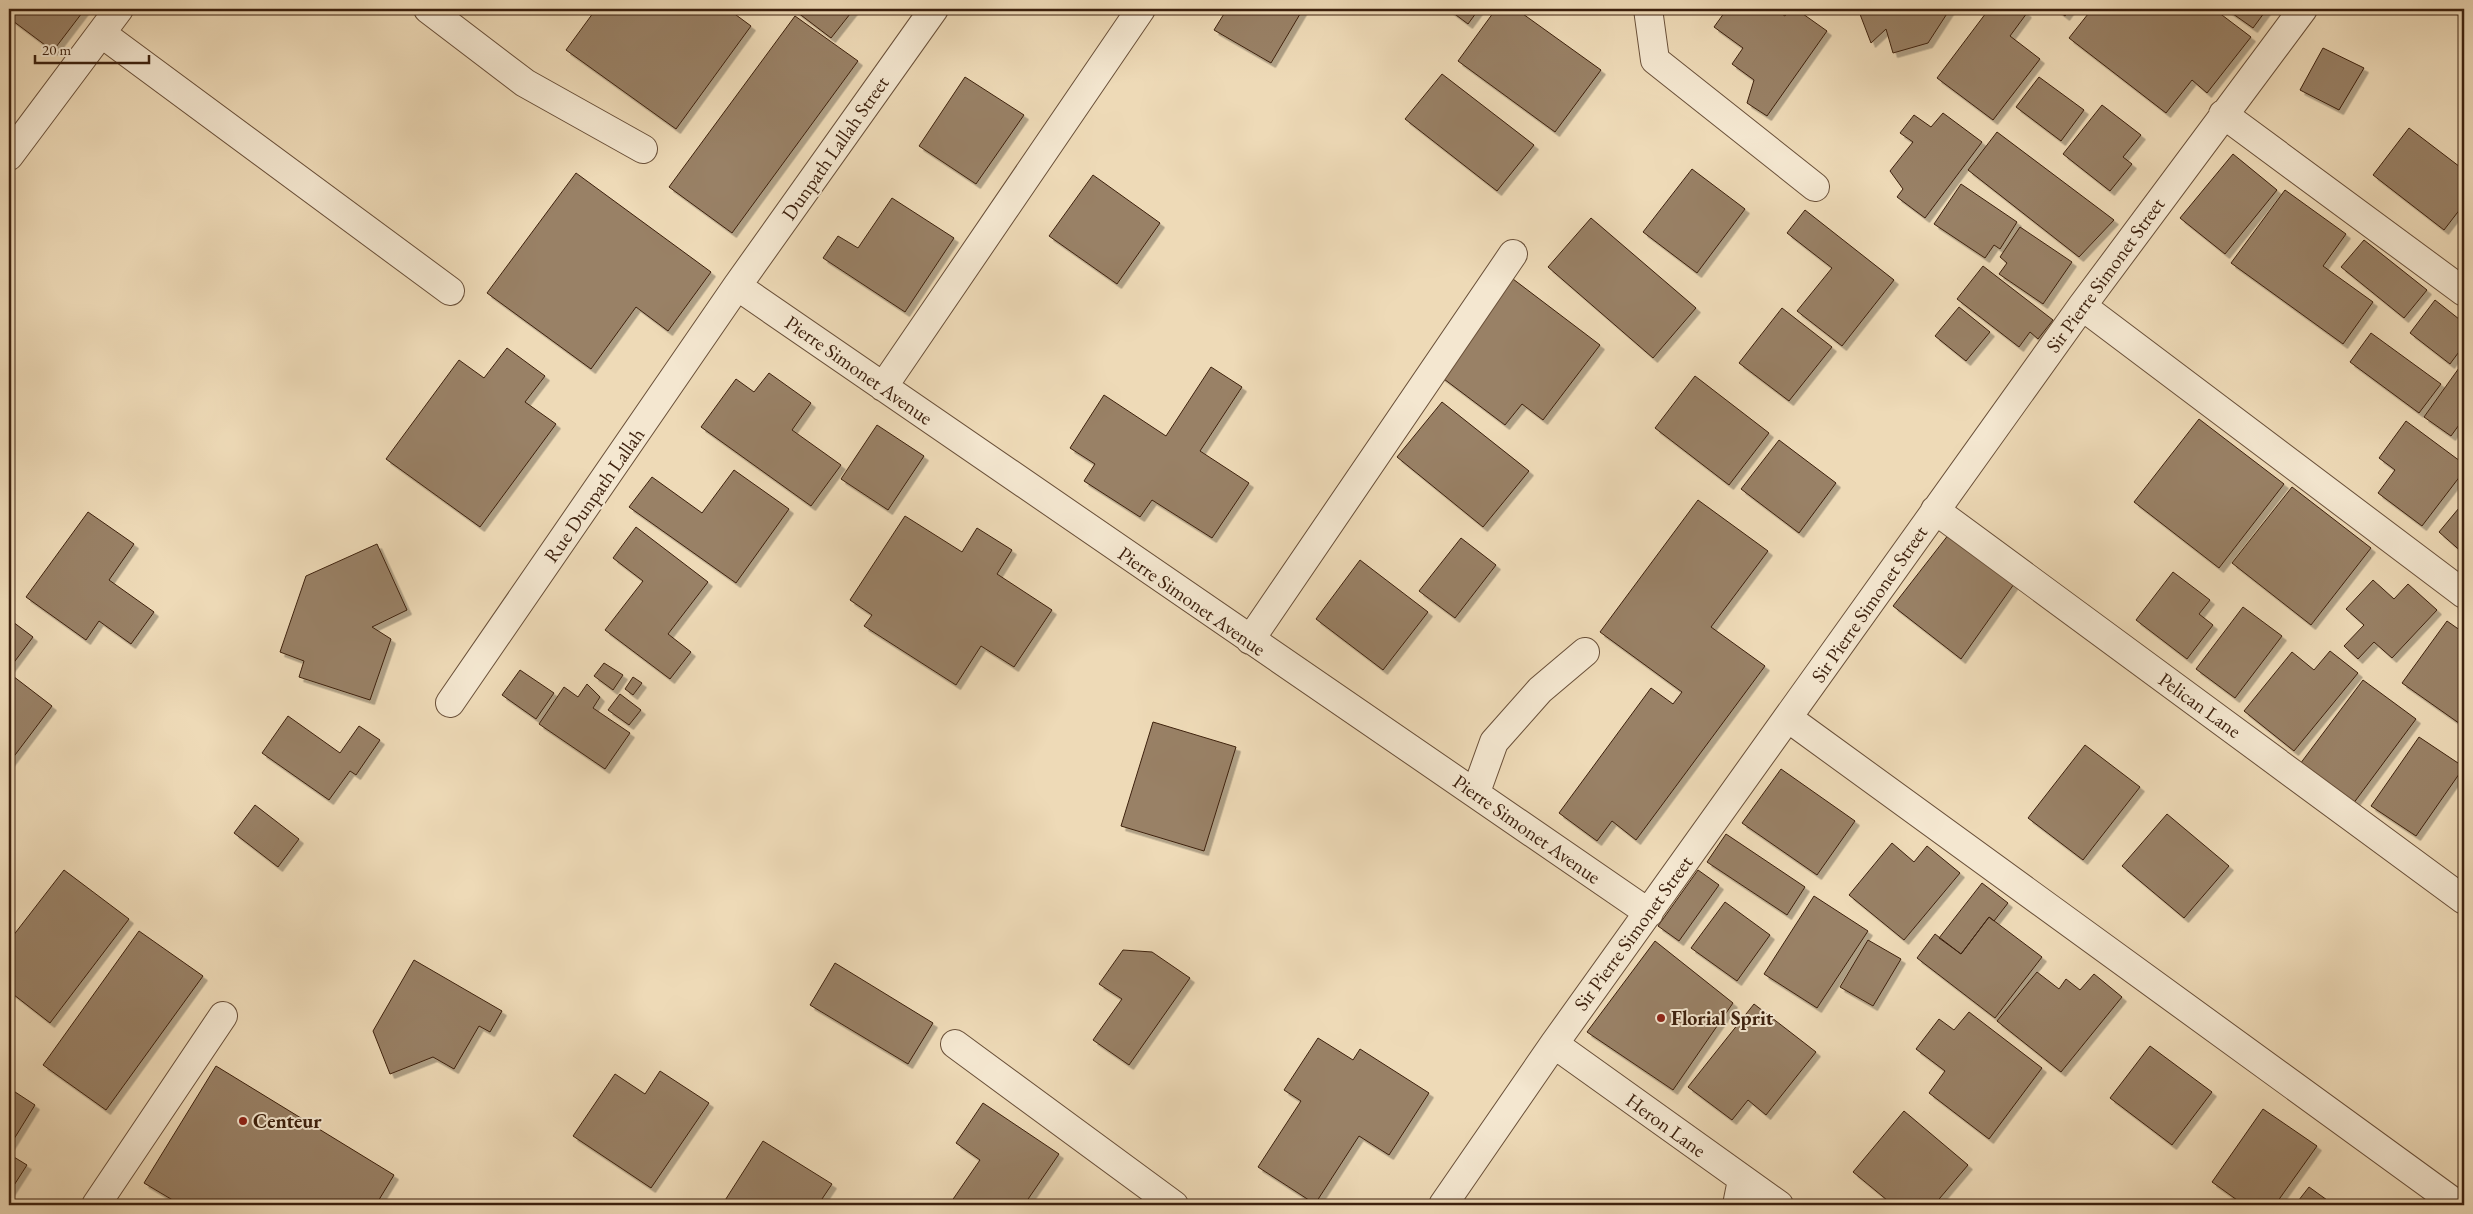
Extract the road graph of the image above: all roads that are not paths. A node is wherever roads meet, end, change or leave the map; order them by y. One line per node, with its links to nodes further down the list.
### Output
1 (119, 9): 7 (street)
2 (428, 9): 9 (street)
3 (934, 9): 13 (street, Dunpath Lallah Street)
4 (1141, 9): 17 (street)
5 (1648, 9): 11 (street)
6 (2303, 9): 8 (street, Sir Pierre Simonet Street)
7 (101, 33): 10 (street); 14 (street)
8 (2224, 114): 15 (street); 16 (street, Sir Pierre Simonet Street)
9 (643, 149)
10 (9, 156)
11 (1815, 187)
12 (1513, 254): 20 (street)
13 (737, 286): 17 (street, Pierre Simonet Avenue); 22 (street, Rue Dunpath Lallah)
14 (450, 291)
15 (2464, 292)
16 (2082, 306): 18 (street, Sir Pierre Simonet Street); 19 (street)
17 (883, 387): 20 (street, Pierre Simonet Avenue)
18 (1935, 510): 23 (street, Sir Pierre Simonet Street); 25 (street, Pelican Lane)
19 (2464, 594)
20 (1250, 640): 24 (street, Pierre Simonet Avenue)
21 (1585, 652): 24 (street)
22 (450, 703)
23 (1788, 718): 26 (street, Sir Pierre Simonet Street); 31 (street)
24 (1476, 792): 26 (street, Pierre Simonet Avenue)
25 (2464, 900)
26 (1648, 913): 29 (street, Sir Pierre Simonet Street)
27 (224, 1016): 32 (street)
28 (955, 1044): 33 (street)
29 (1554, 1044): 30 (street, Heron Lane); 34 (street, Sir Pierre Simonet Street)
30 (1739, 1193): 35 (street, Heron Lane)
31 (2458, 1200)
32 (96, 1205)
33 (1174, 1205)
34 (1443, 1205)
35 (1779, 1205)

